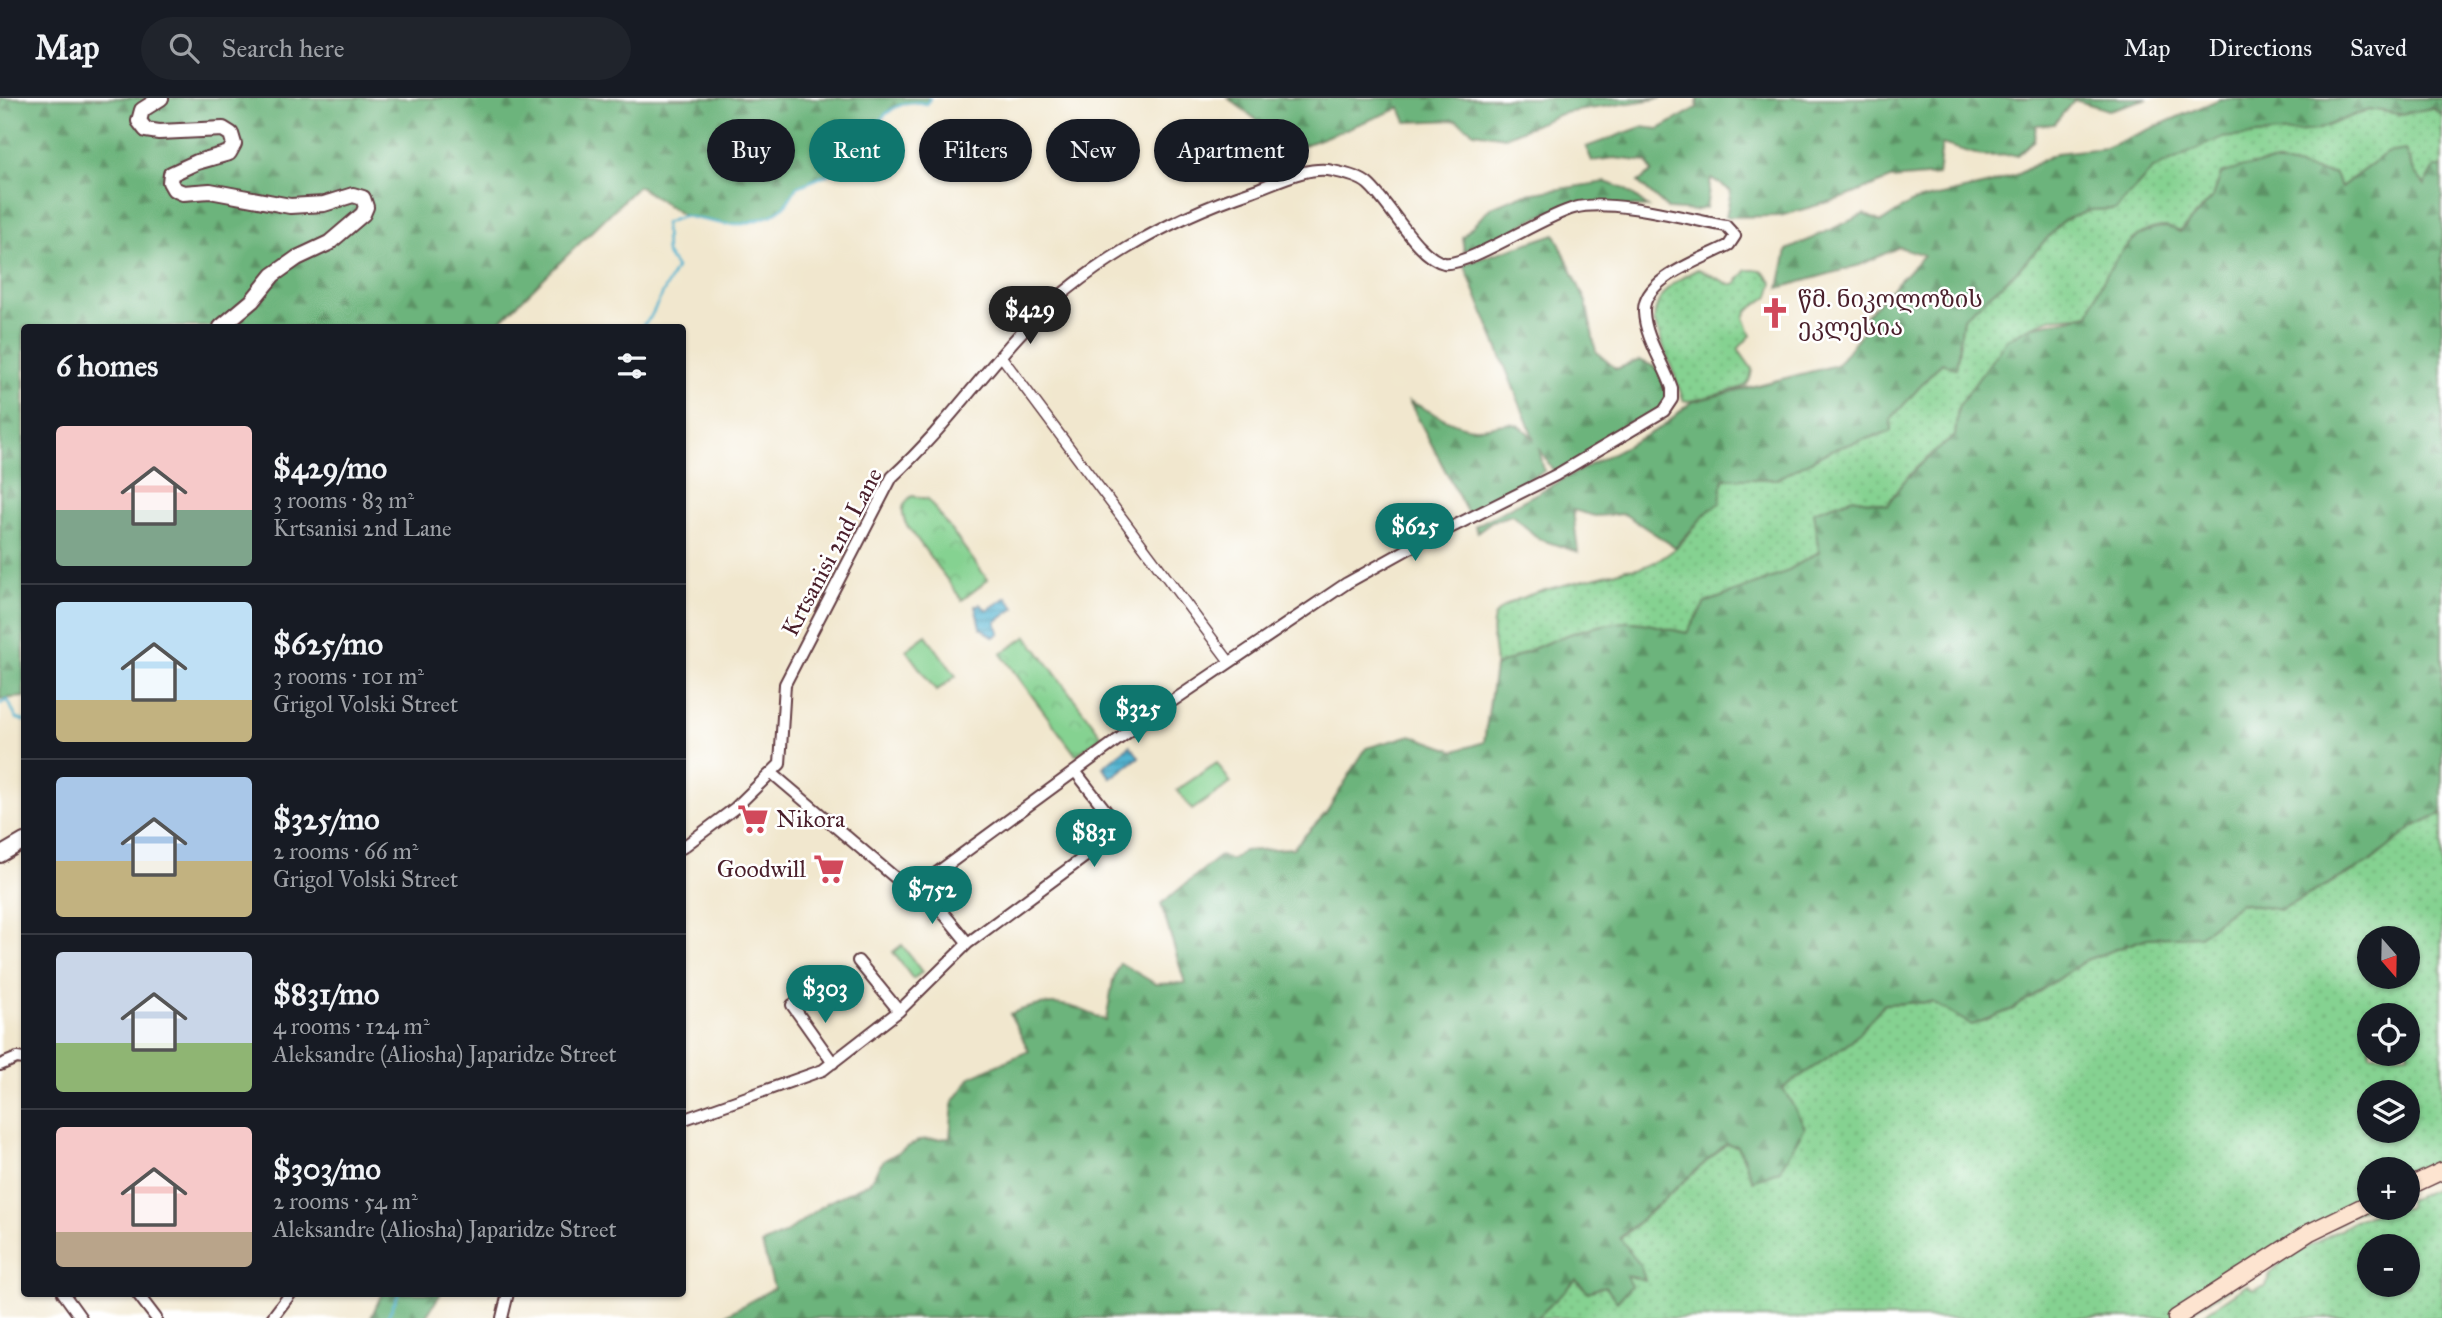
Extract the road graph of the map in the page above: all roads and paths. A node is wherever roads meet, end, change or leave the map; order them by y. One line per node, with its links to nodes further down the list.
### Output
1 (161, 98): 2 (street)
2 (224, 324)
3 (1001, 356): 4 (street); 4 (street, Krtsanisi 2nd Lane); 6 (street, Krtsanisi 2nd Lane)
4 (1229, 661): 5 (street)
5 (1075, 771): 10 (street); 11 (street)
6 (773, 774): 8 (street); 10 (street)
7 (21, 843): 9 (street)
8 (686, 845)
9 (0, 855)
10 (916, 888): 11 (street)
11 (968, 943): 14 (street)
12 (858, 961): 14 (street)
13 (792, 1005): 16 (street)
14 (899, 1010): 16 (street)
15 (21, 1059): 17 (street)
16 (833, 1063): 18 (street)
17 (0, 1065)
18 (686, 1119)
19 (2442, 1171): 20 (main road)
20 (2420, 1181)
21 (2357, 1209): 30 (main road)
22 (66, 1297): 26 (street)
23 (140, 1297): 27 (street)
24 (288, 1297): 28 (street)
25 (508, 1297): 29 (street)
26 (81, 1318)
27 (156, 1318)
28 (272, 1318)
29 (502, 1318)
30 (2176, 1318)

